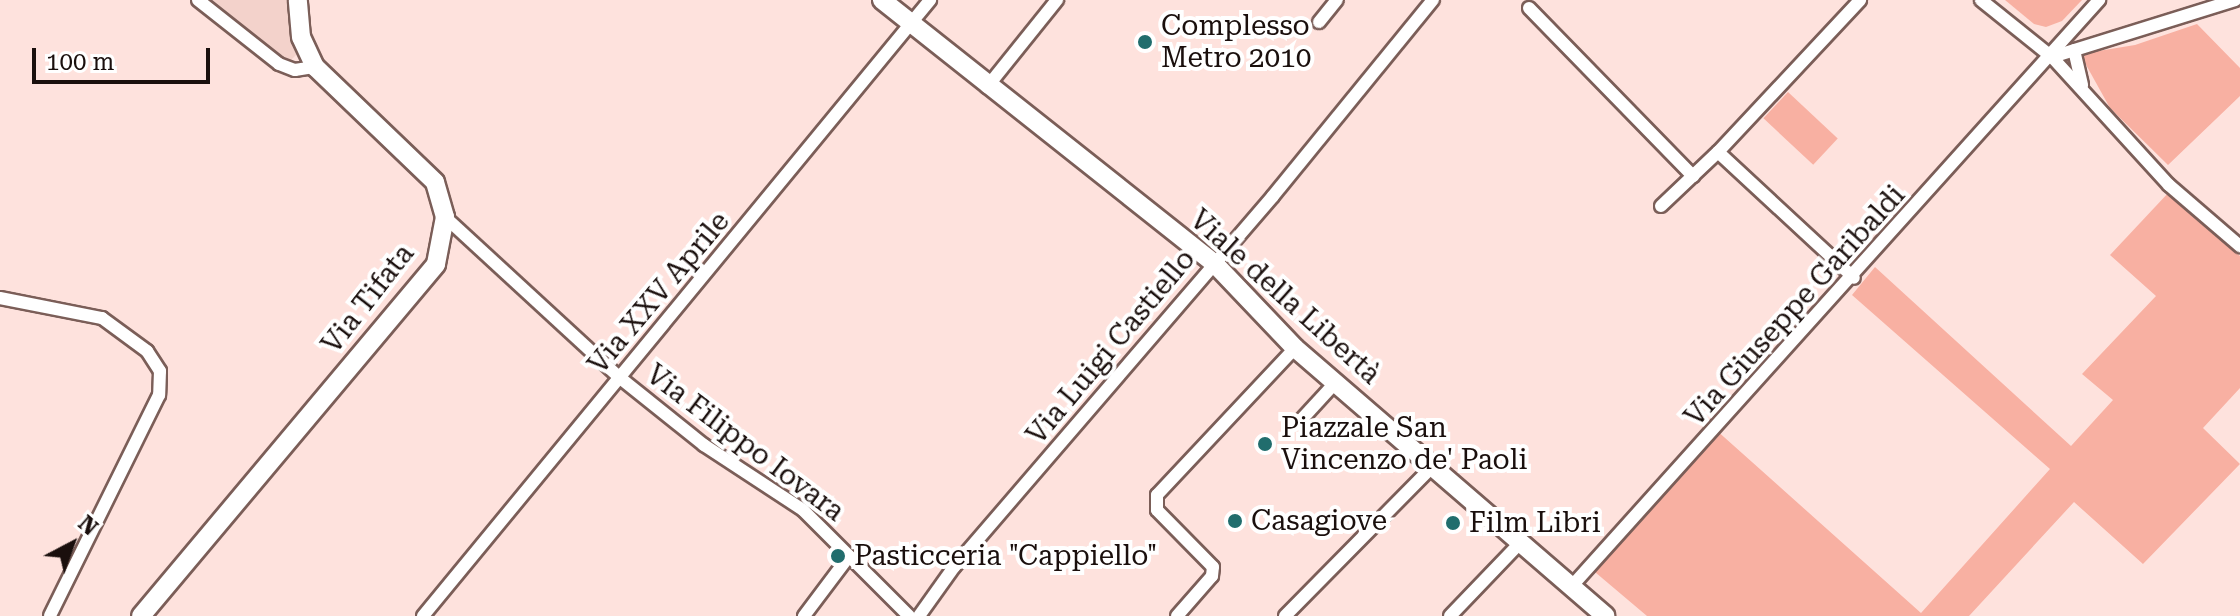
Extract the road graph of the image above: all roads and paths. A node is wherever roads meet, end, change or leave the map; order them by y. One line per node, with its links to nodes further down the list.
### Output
1 (198, 0): 17 (street)
2 (298, 0): 17 (street, Via Tifata)
3 (882, 0): 14 (street, Viale della Libertà)
4 (930, 0): 14 (street, Via XXV Aprile)
5 (1057, 0): 18 (street)
6 (1337, 0): 13 (street)
7 (1433, 0): 25 (street, Via Luigi Castiello)
8 (1860, 0): 20 (street)
9 (1981, 0): 16 (street)
10 (2099, 0): 16 (street, Via Giuseppe Garibaldi)
11 (2235, 0): 15 (street)
12 (1529, 8): 21 (street)
13 (1319, 22)
14 (911, 24): 18 (street, Viale della Libertà); 29 (street, Via XXV Aprile)
15 (2074, 50): 16 (street); 19 (street)
16 (2052, 57): 19 (street); 26 (street, Via Giuseppe Garibaldi)
17 (315, 67): 23 (street, Via Tifata)
18 (987, 87): 25 (street, Viale della Libertà)
19 (2083, 88): 24 (street)
20 (1718, 152): 21 (street); 26 (street)
21 (1693, 176): 22 (street)
22 (1661, 206)
23 (445, 217): 29 (street, Via Filippo Iovara); 37 (street, Via Tifata)
24 (2240, 246)
25 (1214, 263): 28 (street, Viale della Libertà); 41 (street, Via Luigi Castiello)
26 (1854, 278): 35 (street, Via Giuseppe Garibaldi)
27 (0, 298): 36 (street)
28 (1295, 348): 30 (street, Viale della Libertà); 42 (street)
29 (619, 377): 34 (street, Via Filippo Iovara); 38 (street, Via XXV Aprile)
30 (1335, 383): 31 (street); 32 (street, Viale della Libertà)
31 (1302, 419)
32 (1433, 466): 33 (street, Viale della Libertà); 43 (street)
33 (1521, 542): 35 (street, Viale della Libertà); 44 (street)
34 (849, 556): 39 (street); 40 (street, Via Filippo Iovara)
35 (1571, 587): 45 (street, Viale della Libertà)
36 (50, 616)
37 (141, 616)
38 (423, 616)
39 (804, 616)
40 (909, 616)
41 (919, 616)
42 (1177, 616)
43 (1285, 616)
44 (1450, 616)
45 (1605, 616)

